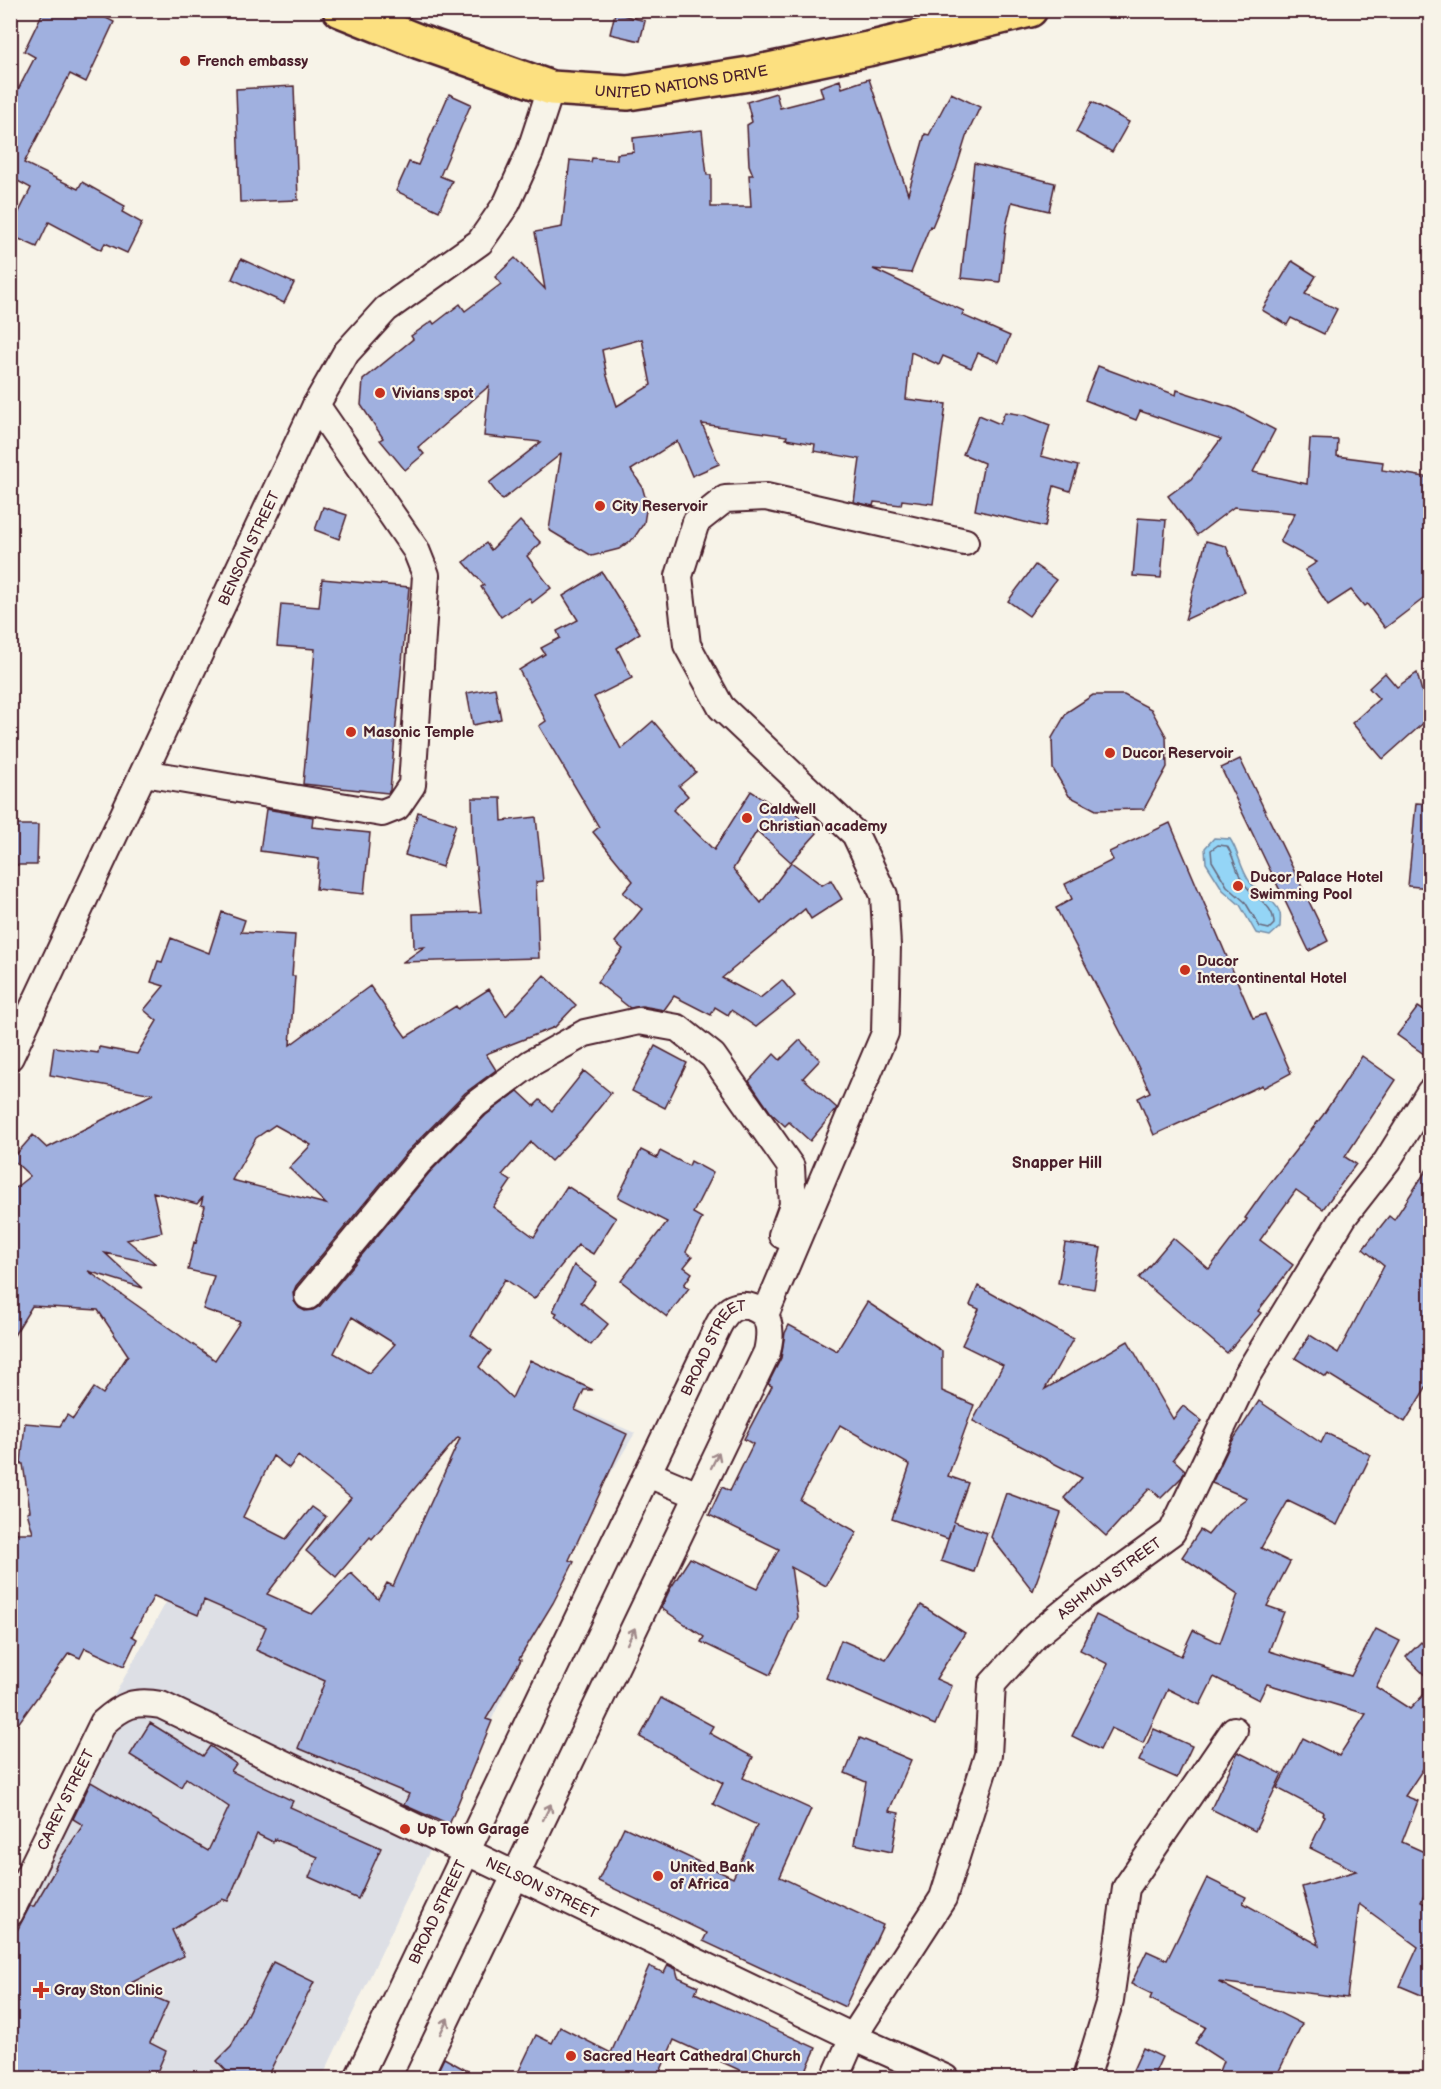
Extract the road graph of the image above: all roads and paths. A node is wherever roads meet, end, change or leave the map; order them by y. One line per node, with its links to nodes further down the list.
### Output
1 (340, 10): 3 (main road, UNITED NATIONS DRIVE)
2 (1030, 10): 3 (main road, UNITED NATIONS DRIVE)
3 (551, 88): 4 (street, BENSON STREET)
4 (316, 405): 6 (street, BENSON STREET); 6 (street)
5 (965, 542): 10 (street)
6 (144, 773): 7 (street, BENSON STREET)
7 (10, 1057)
8 (1431, 1092): 18 (street, ASHMUN STREET)
9 (308, 1296): 10 (street)
10 (760, 1312): 11 (street, BROAD STREET); 12 (street, BROAD STREET, one-way to 10)
11 (648, 1474): 12 (street); 15 (street, BROAD STREET)
12 (698, 1495): 16 (street, BROAD STREET, one-way to 12)
13 (136, 1703): 15 (street, NELSON STREET); 17 (street, CAREY STREET)
14 (1234, 1730): 23 (street)
15 (466, 1851): 16 (street, NELSON STREET); 19 (street, BROAD STREET)
16 (517, 1875): 18 (street, NELSON STREET); 20 (street, BROAD STREET, one-way to 16)
17 (10, 1913)
18 (853, 2037): 21 (street, ASHMUN STREET); 22 (street, NELSON STREET)
19 (358, 2079)
20 (418, 2079)
21 (835, 2079)
22 (945, 2079)
23 (1086, 2079)

